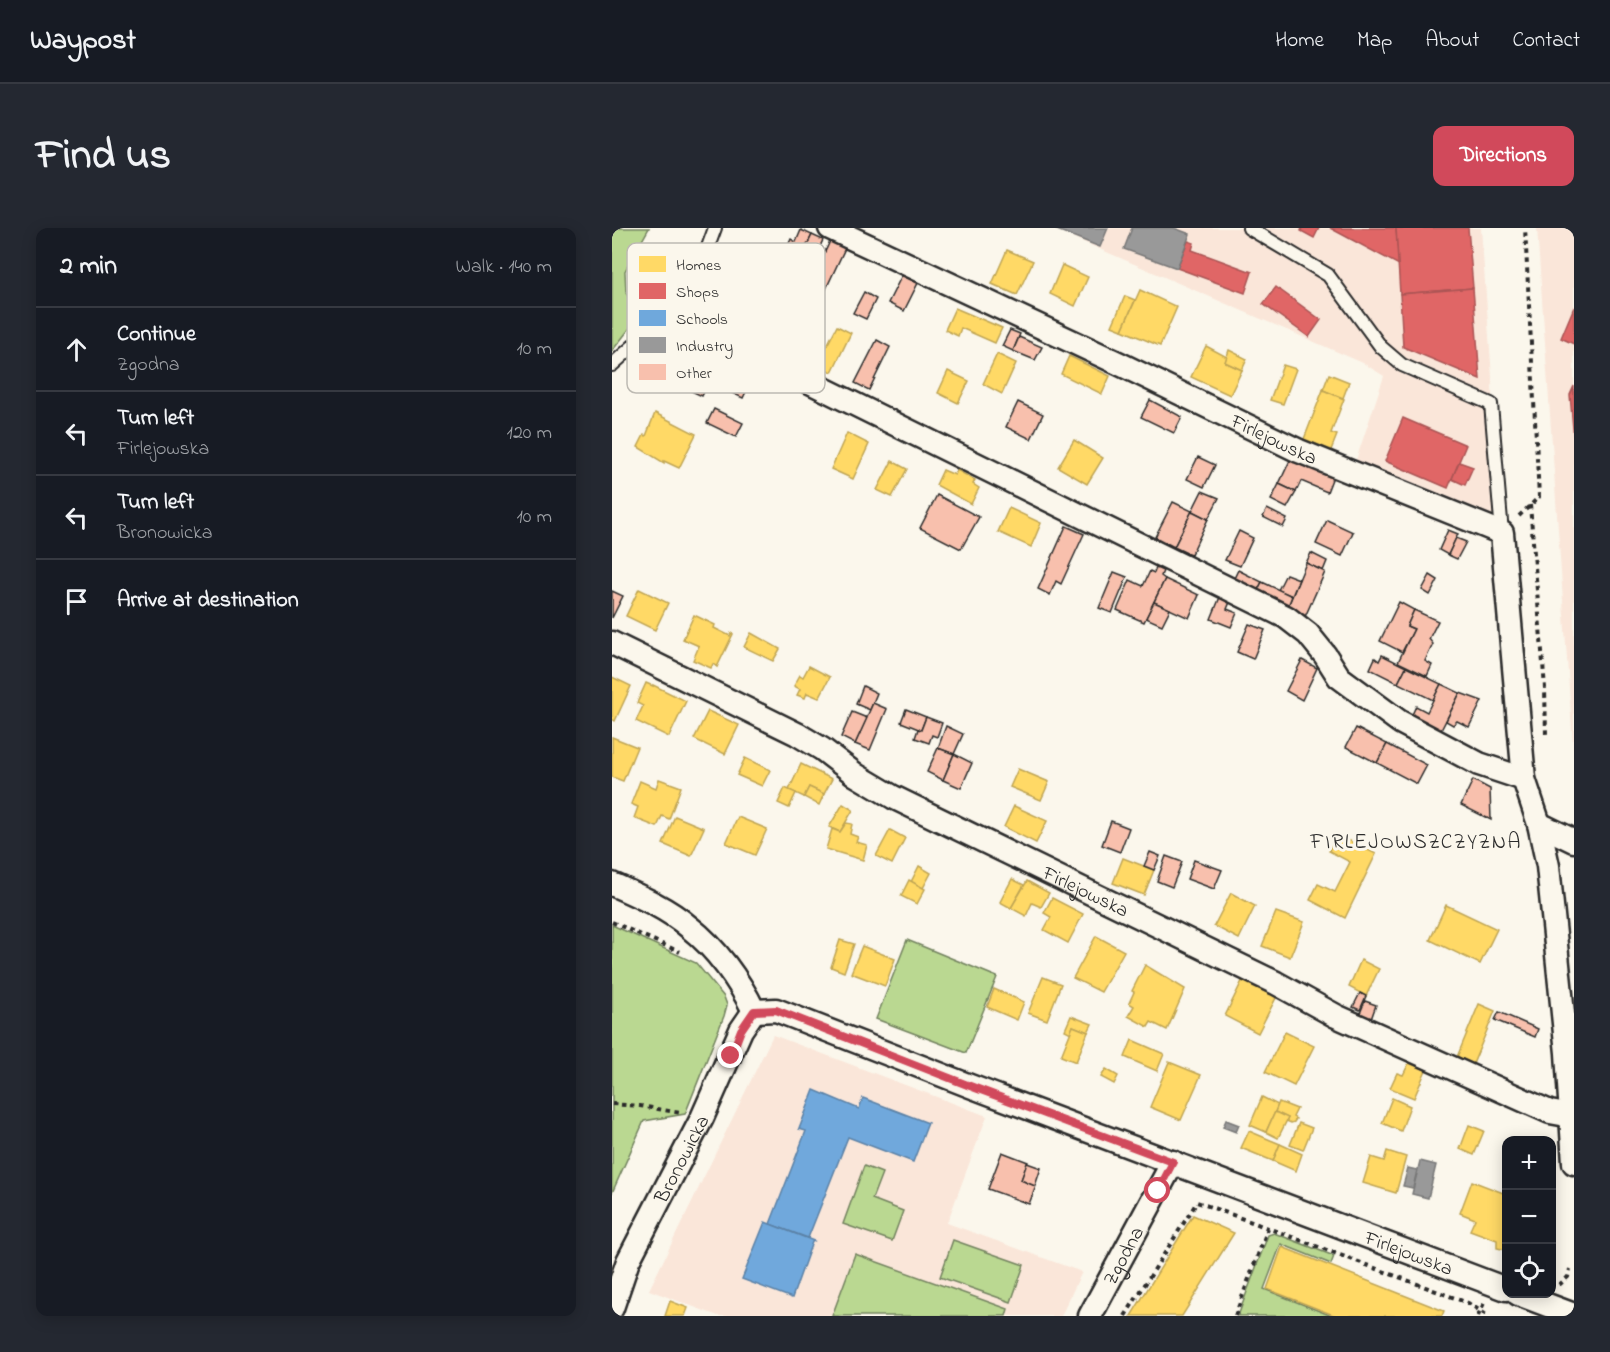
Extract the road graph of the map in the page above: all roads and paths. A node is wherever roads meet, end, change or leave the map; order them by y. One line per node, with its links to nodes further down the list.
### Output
1 (715, 228): 5 (lane)
2 (830, 228): 10 (street, Firlejowska)
3 (1249, 228): 10 (lane)
4 (1525, 228): 9 (path)
5 (709, 243)
6 (627, 352): 7 (lane)
7 (612, 365)
8 (825, 389): 13 (street)
9 (1530, 505): 10 (path); 12 (path)
10 (1502, 533): 13 (street)
11 (612, 643): 23 (street, Firlejowska)
12 (1546, 743)
13 (1524, 778): 14 (street)
14 (1539, 824): 15 (street); 19 (street)
15 (1574, 841)
16 (612, 884): 20 (street)
17 (612, 922): 18 (path)
18 (689, 956)
19 (1566, 961): 21 (street)
20 (754, 1011): 24 (street, Bronowicka); 25 (street, Firlejowska)
21 (1570, 1054): 23 (street)
22 (612, 1104): 24 (path)
23 (1573, 1116): 26 (street)
24 (702, 1118): 32 (street, Bronowicka)
25 (1173, 1162): 30 (street, Firlejowska); 34 (street, Zgodna)
26 (1574, 1163)
27 (1268, 1228): 35 (path); 36 (path); 37 (path)
28 (1569, 1269): 29 (path)
29 (1556, 1286)
30 (1502, 1287)
31 (1531, 1298): 33 (street)
32 (612, 1308)
33 (1574, 1315)
34 (1090, 1316)
35 (1125, 1316)
36 (1235, 1316)
37 (1488, 1316)

